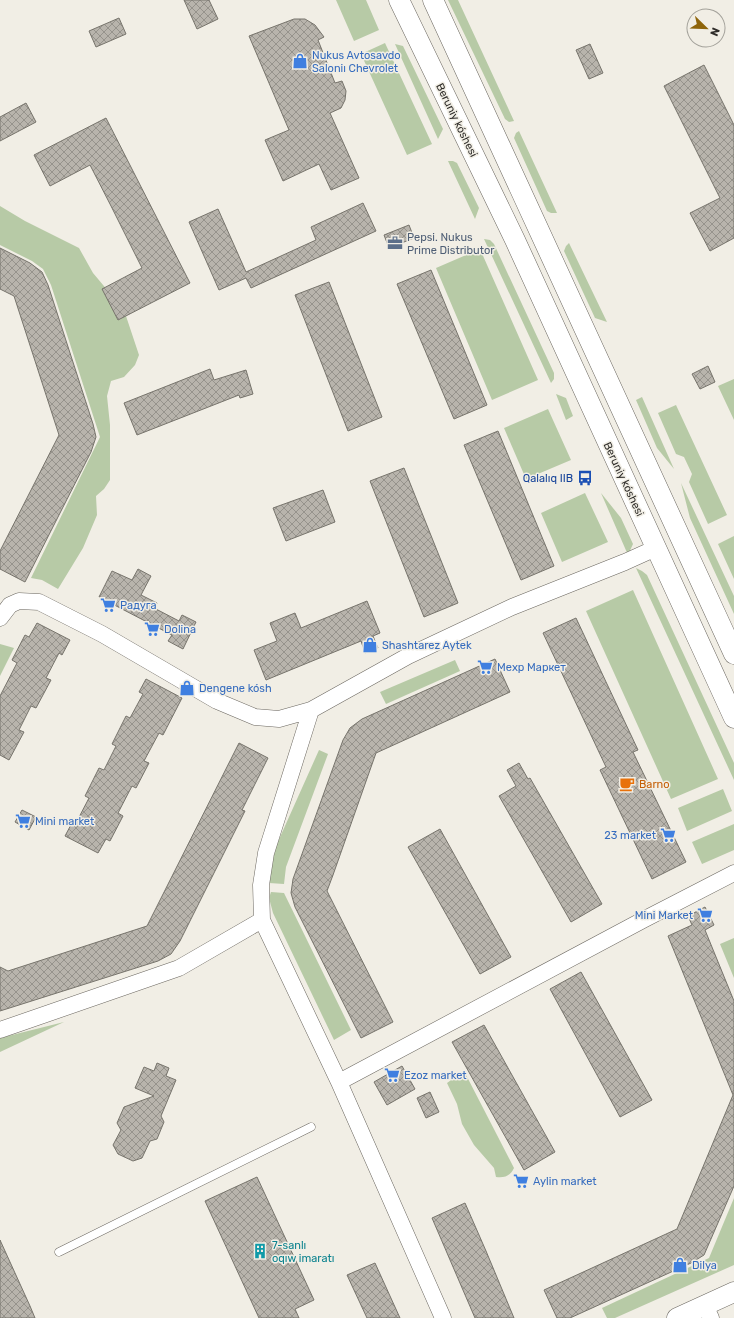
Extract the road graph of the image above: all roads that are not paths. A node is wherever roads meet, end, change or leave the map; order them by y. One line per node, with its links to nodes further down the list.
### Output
1 (399, 0): 4 (street, Beruniy kóshesi)
2 (433, 0): 3 (street)
3 (538, 228): 4 (street); 7 (street)
4 (515, 240): 5 (street, Beruniy kóshesi)
5 (656, 548): 8 (street); 9 (street, Beruniy kóshesi)
6 (0, 618): 8 (street)
7 (734, 654)
8 (311, 710): 11 (street)
9 (734, 718)
10 (734, 873): 13 (street)
11 (262, 920): 12 (street); 13 (street)
12 (0, 1030)
13 (339, 1082): 18 (street)
14 (311, 1128): 15 (lane)
15 (59, 1252)
16 (734, 1292): 17 (street)
17 (708, 1312): 19 (street)
18 (443, 1318)
19 (676, 1318)

